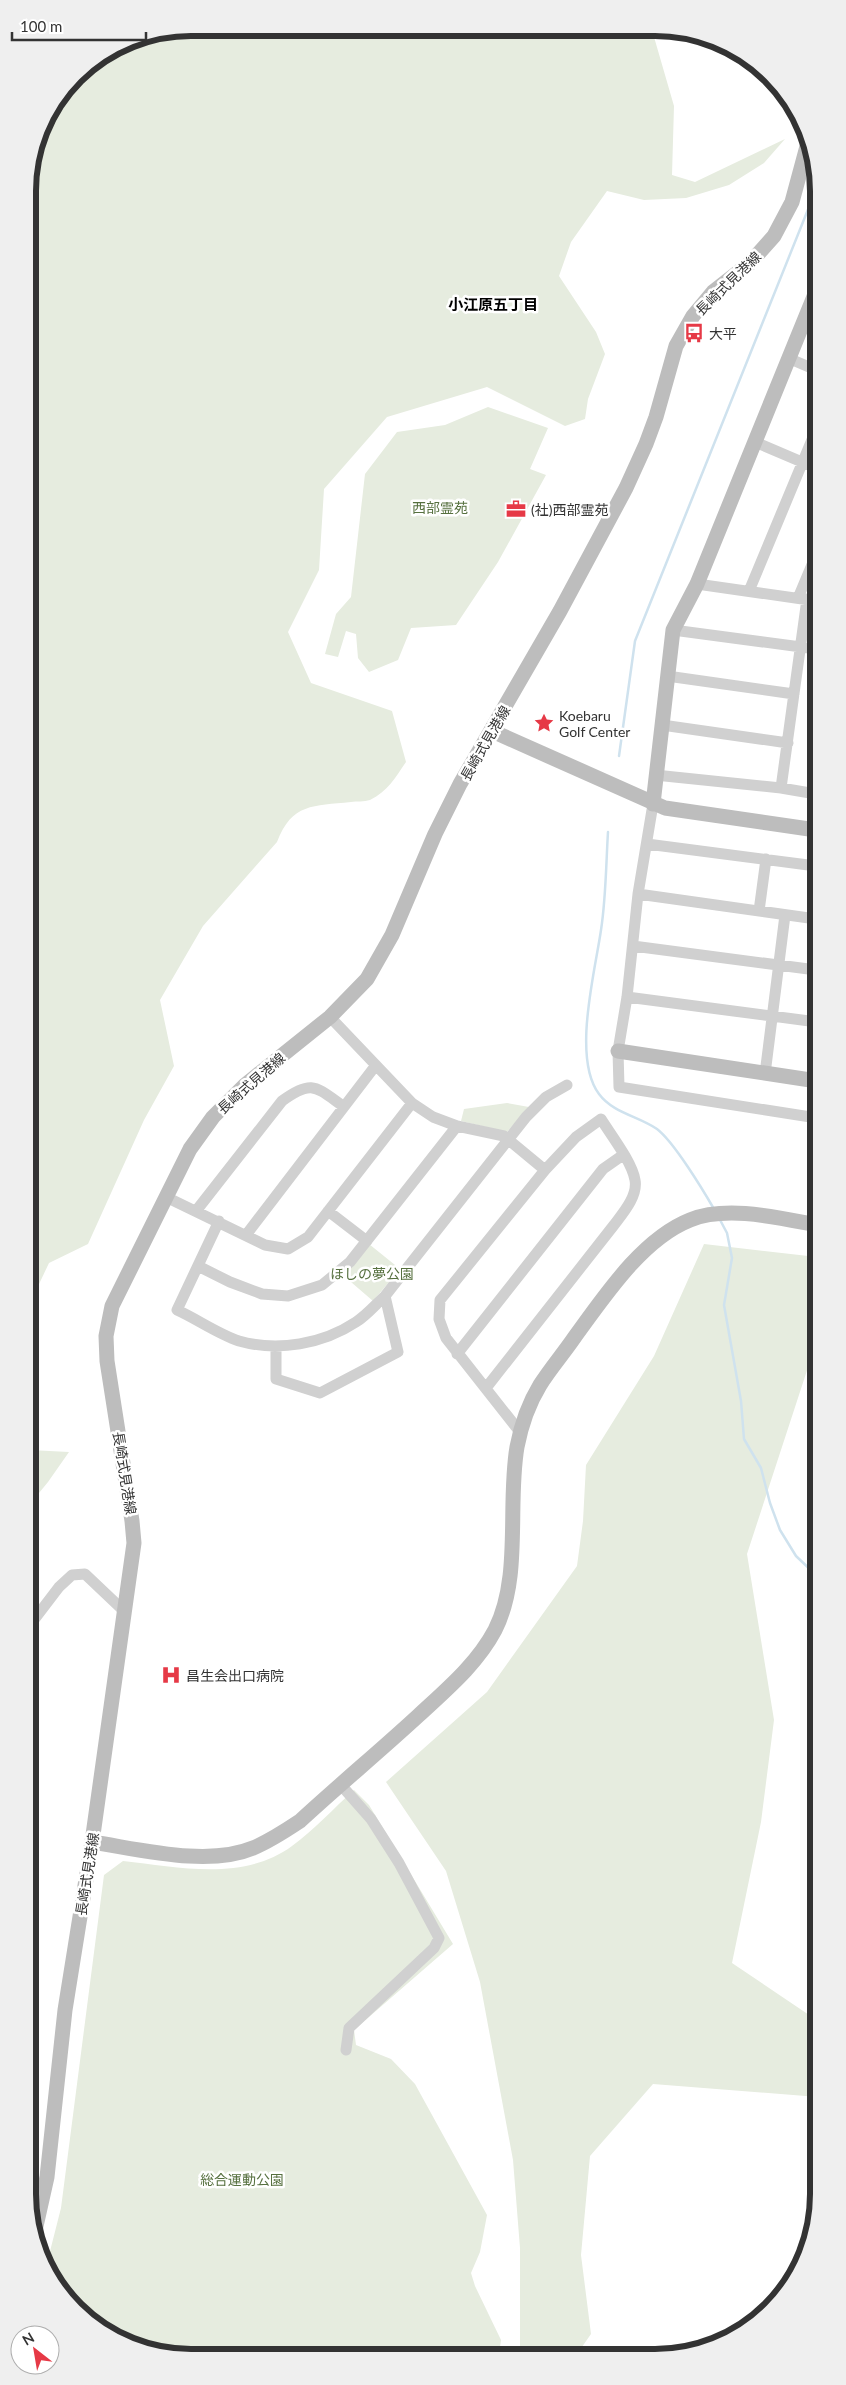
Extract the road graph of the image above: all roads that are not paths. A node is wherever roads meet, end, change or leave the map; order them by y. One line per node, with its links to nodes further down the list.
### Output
1 (805, 152): 19 (main road, 長崎式見港線)
2 (810, 308): 3 (main road)
3 (788, 358): 4 (street); 5 (main road)
4 (810, 367)
5 (755, 442): 7 (street); 9 (main road)
6 (810, 444): 7 (street)
7 (802, 463): 8 (street); 11 (street)
8 (810, 466)
9 (697, 584): 11 (street); 13 (main road)
10 (810, 586): 12 (street)
11 (749, 591): 12 (street)
12 (807, 600): 14 (street)
13 (673, 630): 14 (street); 16 (main road)
14 (802, 647): 15 (street); 17 (street)
15 (810, 648)
16 (667, 676): 17 (street); 18 (main road)
17 (794, 694): 20 (street)
18 (662, 725): 20 (street); 21 (main road)
19 (492, 731): 24 (main road); 37 (main road, 長崎式見港線)
20 (788, 743): 22 (street)
21 (655, 775): 22 (street); 24 (main road)
22 (781, 788): 23 (street)
23 (810, 793)
24 (653, 804): 25 (main road); 26 (street)
25 (810, 829)
26 (647, 844): 27 (street); 29 (street)
27 (766, 859): 28 (street); 30 (street)
28 (810, 865)
29 (638, 894): 30 (street); 33 (street)
30 (759, 911): 31 (street)
31 (785, 915): 32 (street); 34 (street)
32 (810, 918)
33 (633, 946): 34 (street); 36 (street)
34 (778, 964): 35 (street); 38 (street)
35 (810, 969)
36 (627, 997): 38 (street); 40 (street)
37 (330, 1016): 41 (street); 52 (main road, 長崎式見港線)
38 (772, 1016): 39 (street); 42 (street)
39 (810, 1021)
40 (618, 1051): 42 (main road); 47 (street)
41 (376, 1065): 45 (street); 46 (street)
42 (764, 1074): 43 (main road)
43 (810, 1080)
44 (567, 1085): 49 (street)
45 (412, 1103): 48 (street); 53 (street)
46 (343, 1106): 54 (street); 57 (street)
47 (810, 1117)
48 (457, 1126): 49 (street); 58 (street)
49 (508, 1140): 51 (street); 60 (street)
50 (623, 1155): 51 (street); 62 (street); 63 (street)
51 (545, 1170): 62 (street)
52 (166, 1197): 54 (street); 65 (main road, 長崎式見港線)
53 (328, 1210): 57 (street); 58 (street)
54 (196, 1211): 55 (street)
55 (219, 1221): 57 (street); 59 (street)
56 (809, 1224): 64 (main road)
57 (246, 1235)
58 (367, 1241): 59 (street)
59 (198, 1266): 61 (street)
60 (385, 1296): 61 (street); 61 (street)
61 (276, 1346)
62 (457, 1354): 63 (street)
63 (486, 1388): 64 (street)
64 (520, 1432): 67 (main road)
65 (124, 1611): 66 (street); 68 (main road, 長崎式見港線)
66 (36, 1617)
67 (341, 1785): 68 (main road); 69 (street)
68 (92, 1842): 70 (main road, 長崎式見港線)
69 (346, 2050)
70 (38, 2215)

